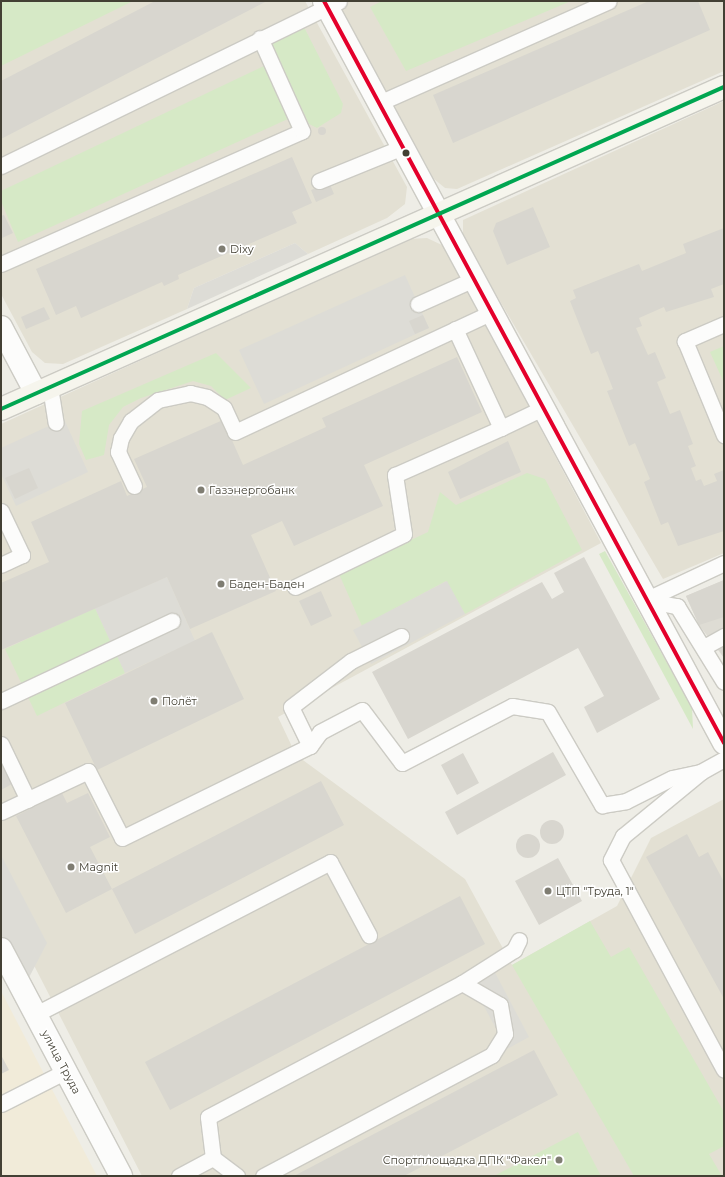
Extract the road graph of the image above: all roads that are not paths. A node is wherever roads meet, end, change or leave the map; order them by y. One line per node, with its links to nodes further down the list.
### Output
1 (609, 1): 5 (lane)
2 (329, 2): 3 (lane); 5 (street)
3 (260, 38): 7 (lane); 10 (lane)
4 (724, 87): 9 (main road)
5 (381, 102): 6 (street)
6 (405, 146): 8 (lane); 9 (street)
7 (1, 166)
8 (319, 181)
9 (440, 212): 11 (street); 17 (main road)
10 (1, 264)
11 (474, 279): 12 (lane); 13 (street)
12 (418, 304)
13 (492, 312): 16 (lane); 18 (street)
14 (724, 324): 22 (lane)
15 (1, 327): 17 (street)
16 (455, 329): 21 (lane); 23 (lane)
17 (43, 390): 19 (main road); 20 (lane)
18 (544, 408): 21 (lane); 28 (street)
19 (1, 409)
20 (56, 423)
21 (501, 428): 27 (lane)
22 (724, 435)
23 (134, 486)
24 (1, 511): 26 (lane)
25 (724, 563): 28 (lane)
26 (1, 565)
27 (295, 588)
28 (645, 600): 32 (lane); 35 (street)
29 (172, 621): 34 (lane)
30 (401, 636): 37 (lane)
31 (724, 636): 32 (lane)
32 (704, 647): 33 (lane)
33 (724, 682)
34 (1, 701)
35 (724, 743)
36 (1, 744): 40 (lane)
37 (310, 746): 39 (lane); 40 (lane)
38 (724, 759): 39 (lane)
39 (700, 772): 48 (lane)
40 (28, 800): 41 (lane)
41 (1, 812)
42 (369, 935): 47 (lane)
43 (518, 940): 46 (lane)
44 (1, 949): 45 (street, улица Труда)
45 (7, 975): 47 (street, улица Труда)
46 (462, 983): 51 (lane); 55 (lane)
47 (36, 1014): 49 (street, улица Труда)
48 (724, 1070)
49 (66, 1071): 50 (lane); 52 (street, улица Труда)
50 (1, 1104)
51 (213, 1158): 53 (lane); 54 (lane)
52 (121, 1176)
53 (179, 1176)
54 (237, 1176)
55 (263, 1176)

